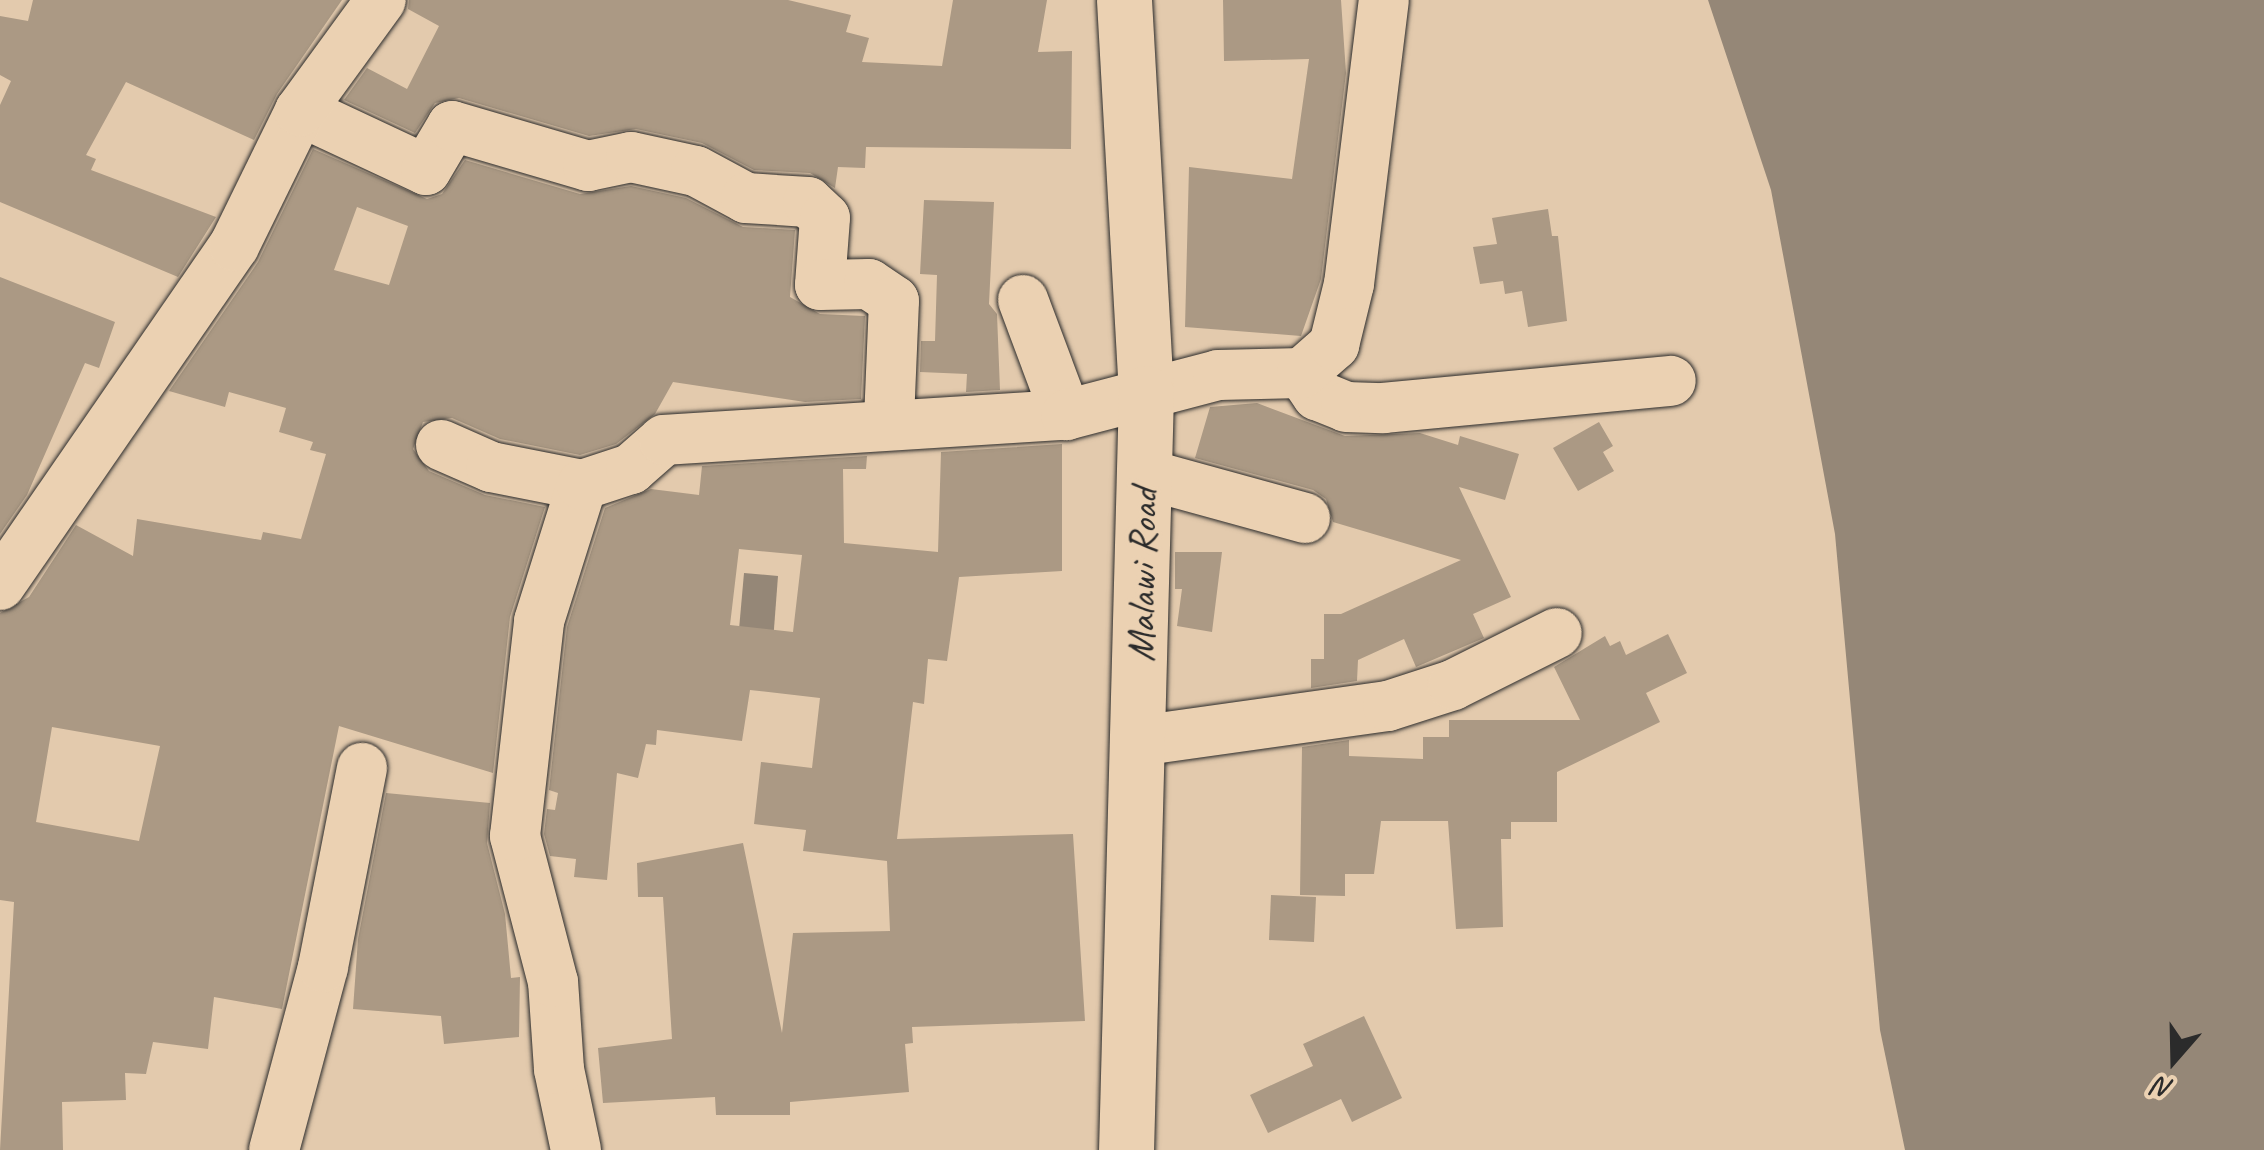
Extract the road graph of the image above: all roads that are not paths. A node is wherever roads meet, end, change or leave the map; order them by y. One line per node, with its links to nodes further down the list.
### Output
1 (382, 0): 4 (street)
2 (1124, 0): 8 (main road, Malawi Road)
3 (1384, 0): 6 (street)
4 (300, 112): 10 (street); 15 (street)
5 (1023, 300): 9 (street)
6 (1302, 373): 7 (street); 8 (street)
7 (1671, 382)
8 (1146, 392): 9 (street); 12 (main road, Malawi Road)
9 (1066, 415): 10 (street)
10 (890, 422): 13 (street)
11 (441, 445): 13 (street)
12 (1145, 474): 14 (street); 17 (main road, Malawi Road)
13 (582, 484): 20 (street)
14 (1305, 518)
15 (0, 585)
16 (1556, 634): 17 (street)
17 (1138, 741): 21 (main road, Malawi Road)
18 (362, 768): 19 (street)
19 (274, 1150)
20 (576, 1150)
21 (1126, 1150)

